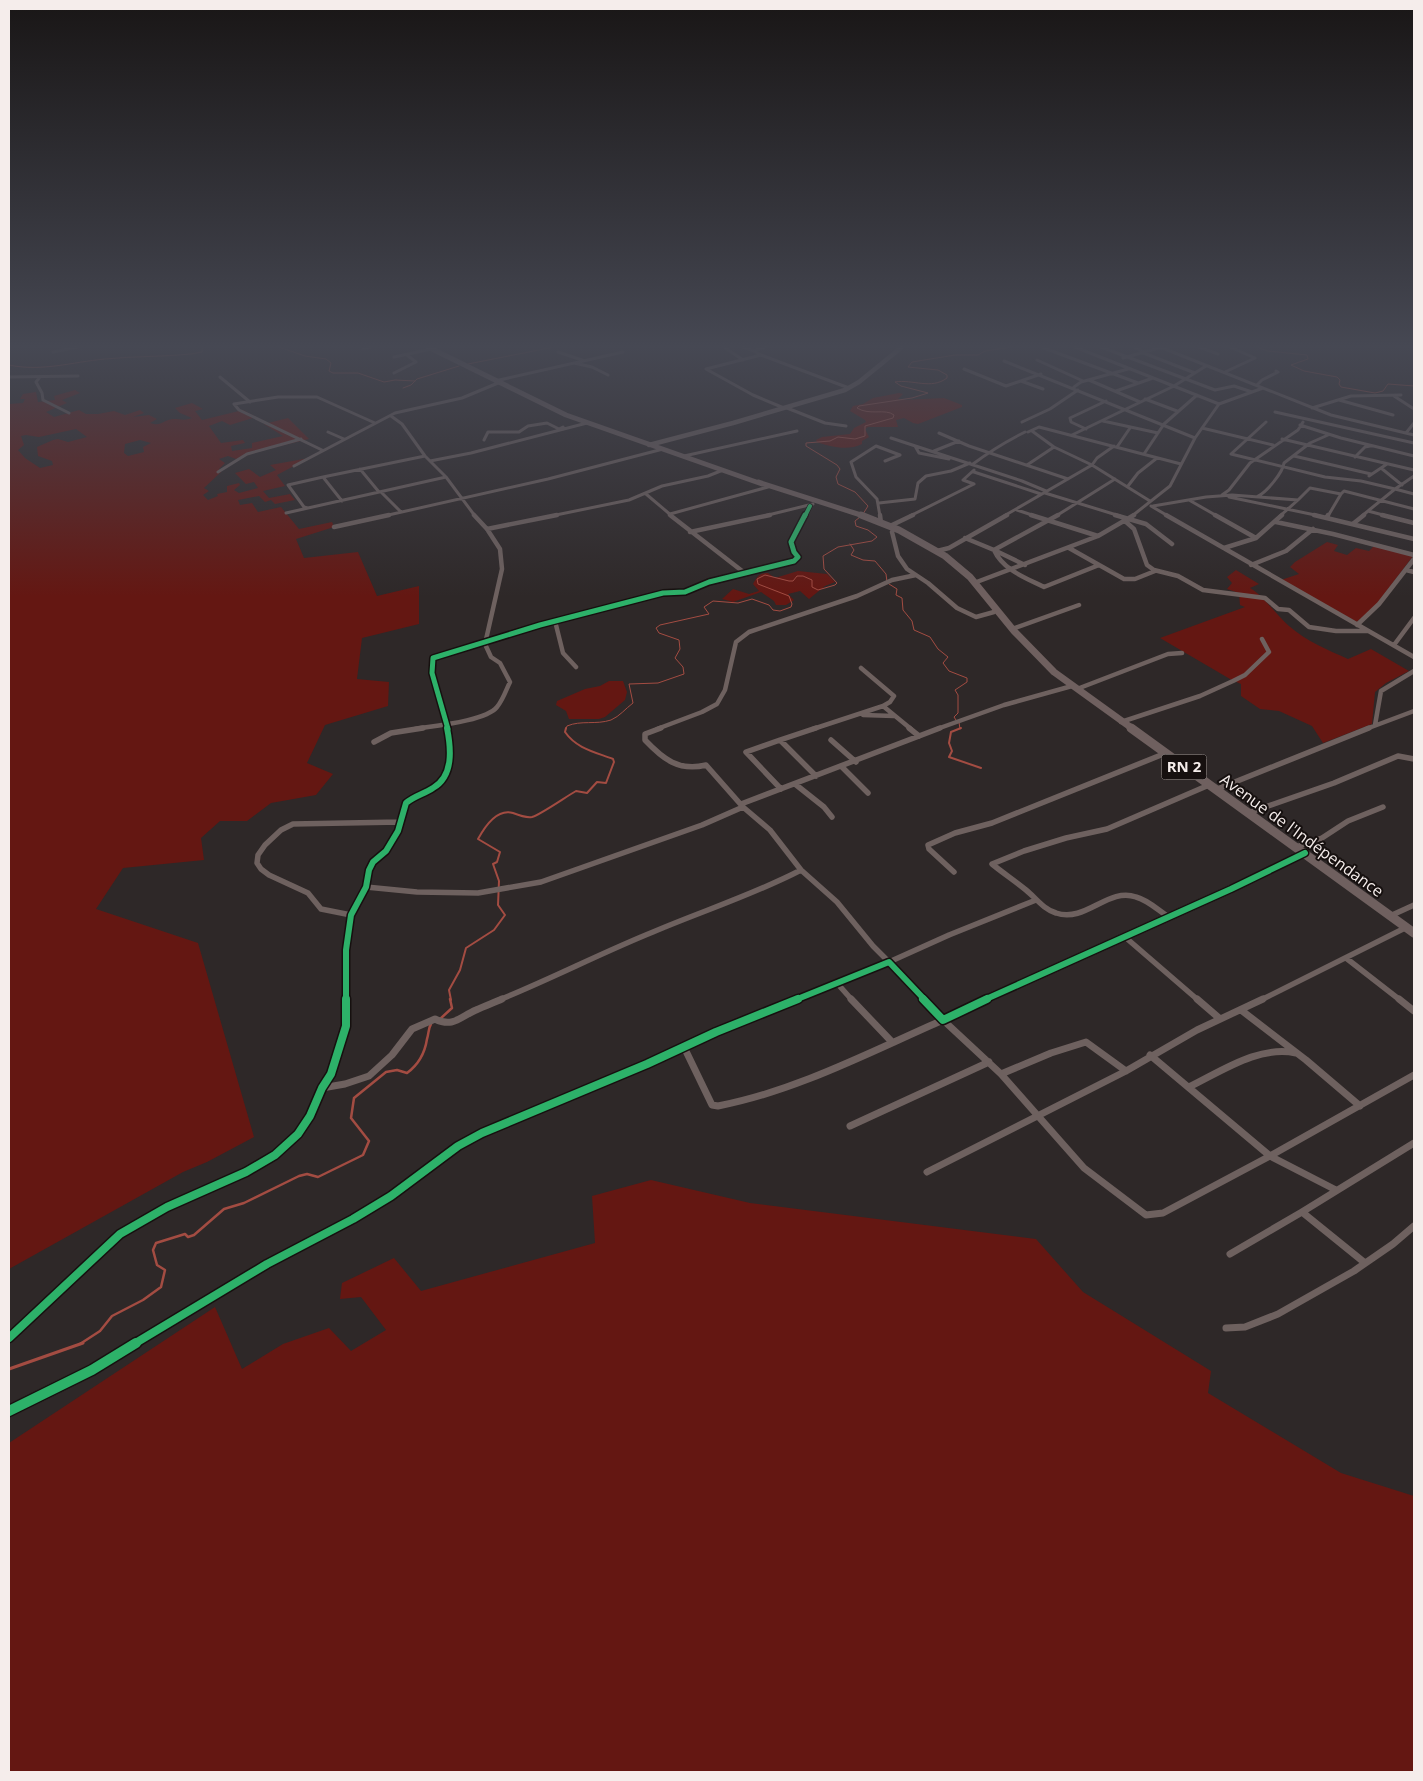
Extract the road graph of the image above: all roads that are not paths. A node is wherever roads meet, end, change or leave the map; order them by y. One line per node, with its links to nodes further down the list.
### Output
1 (282, 430): 35 (street)
2 (360, 430): 32 (street)
3 (406, 430): 53 (street)
4 (523, 430): 37 (street)
5 (564, 430): 61 (street)
6 (607, 430): 41 (main road, Avenue de l'Indépendance / RN 2)
7 (704, 430): 41 (street)
8 (1032, 430): 25 (street)
9 (1052, 430): 29 (street)
10 (1083, 430): 29 (street)
11 (1128, 430): 45 (street)
12 (1142, 430): 27 (street)
13 (1160, 430): 27 (street)
14 (1178, 430): 34 (street)
15 (1201, 430): 34 (street)
16 (1210, 430): 38 (street)
17 (1257, 430): 38 (street)
18 (1298, 430): 36 (street)
19 (1314, 430): 30 (street)
20 (1355, 430): 40 (street)
21 (1394, 430): 28 (street)
22 (1408, 430): 28 (street)
23 (797, 431): 54 (street)
24 (328, 432): 32 (street)
25 (1028, 432): 44 (street); 51 (street)
26 (939, 433): 39 (street)
27 (1158, 433): 52 (street)
28 (1406, 433): 31 (street)
29 (1072, 435): 45 (street)
30 (1328, 435): 42 (street); 47 (street)
31 (1414, 435)
32 (344, 438): 49 (street)
33 (891, 438): 43 (street)
34 (1195, 438): 64 (street)
35 (301, 439): 49 (street); 74 (street)
36 (1282, 439): 42 (street); 46 (street)
37 (484, 440)
38 (1247, 440): 46 (street); 60 (street)
39 (959, 441): 50 (street); 51 (street)
40 (1414, 443)
41 (649, 445): 48 (main road, Avenue de l'Indépendance / RN 2)
42 (1306, 445): 55 (street); 57 (street)
43 (915, 446): 50 (street); 58 (street)
44 (1054, 446): 66 (street); 67 (street)
45 (1115, 446): 52 (street); 67 (street)
46 (1273, 446): 60 (street)
47 (1370, 446): 56 (street); 57 (street)
48 (663, 449): 54 (main road, Avenue de l'Indépendance / RN 2); 96 (street)
49 (322, 450): 68 (street)
50 (934, 451): 58 (street)
51 (992, 453): 63 (street); 66 (street)
52 (1144, 454): 59 (street)
53 (425, 456): 61 (street); 71 (street)
54 (684, 456): 72 (main road, Avenue de l'Indépendance / RN 2)
55 (1294, 456): 69 (street); 76 (street)
56 (1414, 456)
57 (1355, 457): 65 (street)
58 (956, 458): 63 (street)
59 (1157, 458): 64 (street); 86 (street)
60 (1254, 460): 69 (street); 94 (street)
61 (430, 461): 79 (street)
62 (885, 461): 102 (street)
63 (973, 464): 75 (street); 90 (street); 102 (street)
64 (1180, 464): 103 (street)
65 (1387, 464): 70 (street); 73 (street)
66 (1026, 465): 80 (street)
67 (1092, 465): 80 (street); 81 (street)
68 (294, 466)
69 (1284, 467): 82 (street); 95 (street)
70 (1381, 468): 76 (street); 85 (street)
71 (360, 469): 78 (street); 89 (street)
72 (722, 470): 84 (main road, Avenue de l'Indépendance / RN 2); 92 (street)
73 (1414, 470)
74 (218, 472)
75 (974, 472): 90 (street); 124 (street)
76 (1371, 474): 83 (street)
77 (1414, 476): 85 (street)
78 (323, 477): 97 (street); 105 (street)
79 (446, 477): 89 (street); 96 (street)
80 (1068, 479): 90 (street)
81 (1115, 479): 86 (street); 101 (street)
82 (1354, 481): 83 (street); 91 (street)
83 (1361, 481): 88 (street)
84 (758, 482): 87 (main road, Avenue de l'Indépendance / RN 2); 113 (main road, Avenue de l'Indépendance / RN 2)
85 (1402, 485): 88 (street)
86 (1128, 486): 103 (street)
87 (768, 487): 104 (main road, Avenue de l'Indépendance / RN 2); 112 (street)
88 (1395, 489): 93 (street); 100 (street)
89 (380, 492): 97 (street); 110 (street)
90 (1044, 492): 101 (street); 108 (street)
91 (1343, 493): 99 (street); 100 (street); 114 (street)
92 (646, 494): 112 (street); 123 (street)
93 (1414, 494)
94 (1222, 495): 95 (street); 98 (street); 106 (street)
95 (1256, 496): 99 (street)
96 (462, 499): 110 (street); 123 (street)
97 (342, 500): 105 (street)
98 (1189, 500): 103 (street); 129 (street)
99 (1298, 500): 106 (street)
100 (1382, 501): 107 (street); 109 (street)
101 (1079, 502): 115 (street); 116 (street)
102 (879, 503): 120 (street)
103 (1149, 504): 116 (street); 133 (street)
104 (812, 505): 113 (main road, Avenue de l'Indépendance / RN 2); 126 (street); 146 (street)
105 (308, 508): 111 (street)
106 (1288, 509): 114 (street); 118 (street)
107 (1414, 509)
108 (1017, 510): 115 (street); 128 (street)
109 (1368, 511): 119 (street); 121 (street)
110 (401, 512): 122 (street)
111 (286, 513)
112 (670, 514): 126 (street)
113 (856, 517): 117 (main road, Avenue de l'Indépendance / RN 2)
114 (1327, 517): 119 (street)
115 (1049, 520): 127 (street); 134 (street)
116 (1126, 520): 127 (street); 131 (street); 144 (street)
117 (867, 521): 120 (main road, Avenue de l'Indépendance / RN 2); 124 (main road, Avenue de l'Indépendance / RN 2)
118 (1276, 522): 125 (street); 129 (street)
119 (1354, 522): 130 (street)
120 (881, 523): 124 (main road, Avenue de l'Indépendance / RN 2)
121 (1414, 524)
122 (334, 526)
123 (487, 529): 158 (street)
124 (891, 529): 135 (main road, Avenue de l'Indépendance / RN 2); 141 (street); 149 (main road, Avenue de l'Indépendance / RN 2)
125 (1313, 529): 136 (street); 140 (street)
126 (690, 532): 146 (street)
127 (1098, 536): 132 (street)
128 (965, 538): 134 (street); 135 (street)
129 (1256, 538): 133 (street)
130 (1414, 539)
131 (1172, 544)
132 (1070, 548): 138 (street); 139 (street)
133 (1224, 548): 140 (street)
134 (994, 550): 138 (street); 142 (street)
135 (937, 551): 149 (main road, Avenue de l'Indépendance / RN 2)
136 (1414, 555)
137 (1414, 559): 143 (street)
138 (1025, 565): 142 (street)
139 (1099, 565): 142 (street); 144 (street)
140 (1251, 565): 154 (street)
141 (907, 569): 147 (street); 148 (street)
142 (1012, 570): 149 (street)
143 (1406, 570): 145 (street); 154 (street)
144 (1158, 571): 156 (street)
145 (1414, 572)
146 (746, 574): 153 (street)
147 (916, 575): 148 (street); 151 (street)
148 (903, 577): 186 (street)
149 (973, 582): 151 (main road, Avenue de l'Indépendance / RN 2)
150 (1079, 605): 155 (street)
151 (996, 609): 155 (main road, Avenue de l'Indépendance / RN 2)
152 (1414, 618): 159 (street)
153 (555, 621): 158 (street); 162 (street)
154 (1357, 625): 156 (street)
155 (1012, 629): 165 (main road, Avenue de l'Indépendance / RN 2)
156 (1369, 632): 159 (street)
157 (1262, 639): 170 (street)
158 (486, 640): 171 (street); 171 (street)
159 (1394, 644): 161 (street)
160 (1182, 653): 165 (street)
161 (1414, 657)
162 (576, 667)
163 (860, 668): 166 (street)
164 (1414, 671): 172 (street)
165 (1075, 688): 170 (main road, Avenue de l'Indépendance / RN 2); 173 (street)
166 (883, 706): 168 (street); 169 (street)
167 (1414, 711): 172 (street)
168 (853, 715): 169 (street); 174 (street)
169 (894, 716): 173 (street)
170 (1121, 722): 177 (main road, Avenue de l'Indépendance / RN 2)
171 (446, 723): 176 (street); 190 (street)
172 (1375, 725): 183 (street)
173 (919, 736): 179 (street)
174 (780, 740): 181 (street); 184 (street)
175 (831, 740): 179 (street)
176 (374, 742)
177 (1166, 753): 183 (main road, Avenue de l'Indépendance / RN 2); 194 (street)
178 (1414, 759): 188 (street)
179 (856, 762): 180 (street)
180 (842, 767): 181 (street); 185 (street)
181 (816, 776): 182 (street)
182 (795, 784): 184 (street); 189 (street)
183 (1212, 788): 188 (main road, Avenue de l'Indépendance / RN 2); 196 (street)
184 (781, 789): 186 (street)
185 (868, 793)
186 (742, 805): 193 (street); 195 (street)
187 (1383, 807): 191 (street)
188 (1248, 813): 191 (main road, Avenue de l'Indépendance / RN 2)
189 (832, 817)
190 (400, 822): 195 (street); 198 (street)
191 (1296, 847): 192 (main road, Avenue de l'Indépendance / RN 2)
192 (1305, 853): 199 (main road, Avenue de l'Indépendance / RN 2); 200 (street)
193 (802, 870): 205 (street); 220 (street)
194 (954, 872)
195 (366, 887): 198 (street)
196 (1036, 900): 200 (street); 205 (street)
197 (1414, 905): 199 (street)
198 (352, 915): 220 (street)
199 (1390, 916): 201 (main road, Avenue de l'Indépendance / RN 2)
200 (1169, 917): 203 (street)
201 (1406, 927): 202 (main road, Avenue de l'Indépendance / RN 2); 204 (street)
202 (1414, 933)
203 (1125, 937): 209 (street); 210 (street)
204 (1346, 958): 207 (street); 208 (street)
205 (889, 962): 206 (street); 210 (street)
206 (836, 982): 211 (street); 212 (street)
207 (1241, 1010): 209 (street); 213 (street)
208 (1414, 1011)
209 (1219, 1018): 214 (street)
210 (943, 1020): 211 (street); 215 (street)
211 (892, 1042): 212 (street)
212 (684, 1047): 234 (street)
213 (1300, 1054): 219 (street); 221 (street)
214 (1150, 1055): 216 (street); 219 (street)
215 (989, 1062): 217 (street); 223 (street)
216 (1126, 1071): 217 (street); 222 (street)
217 (1001, 1074): 222 (street)
218 (1414, 1076): 221 (street)
219 (1189, 1087): 225 (street)
220 (322, 1088): 233 (street)
221 (1360, 1106): 225 (street)
222 (1037, 1116): 225 (street); 226 (street)
223 (850, 1126)
224 (1414, 1143): 227 (street)
225 (1270, 1156): 227 (street)
226 (927, 1172)
227 (1336, 1190): 228 (street)
228 (1302, 1212): 230 (street); 231 (street)
229 (1414, 1226): 231 (street)
230 (1230, 1254)
231 (1365, 1263): 232 (street)
232 (1226, 1328)
233 (9, 1338)
234 (9, 1411)

